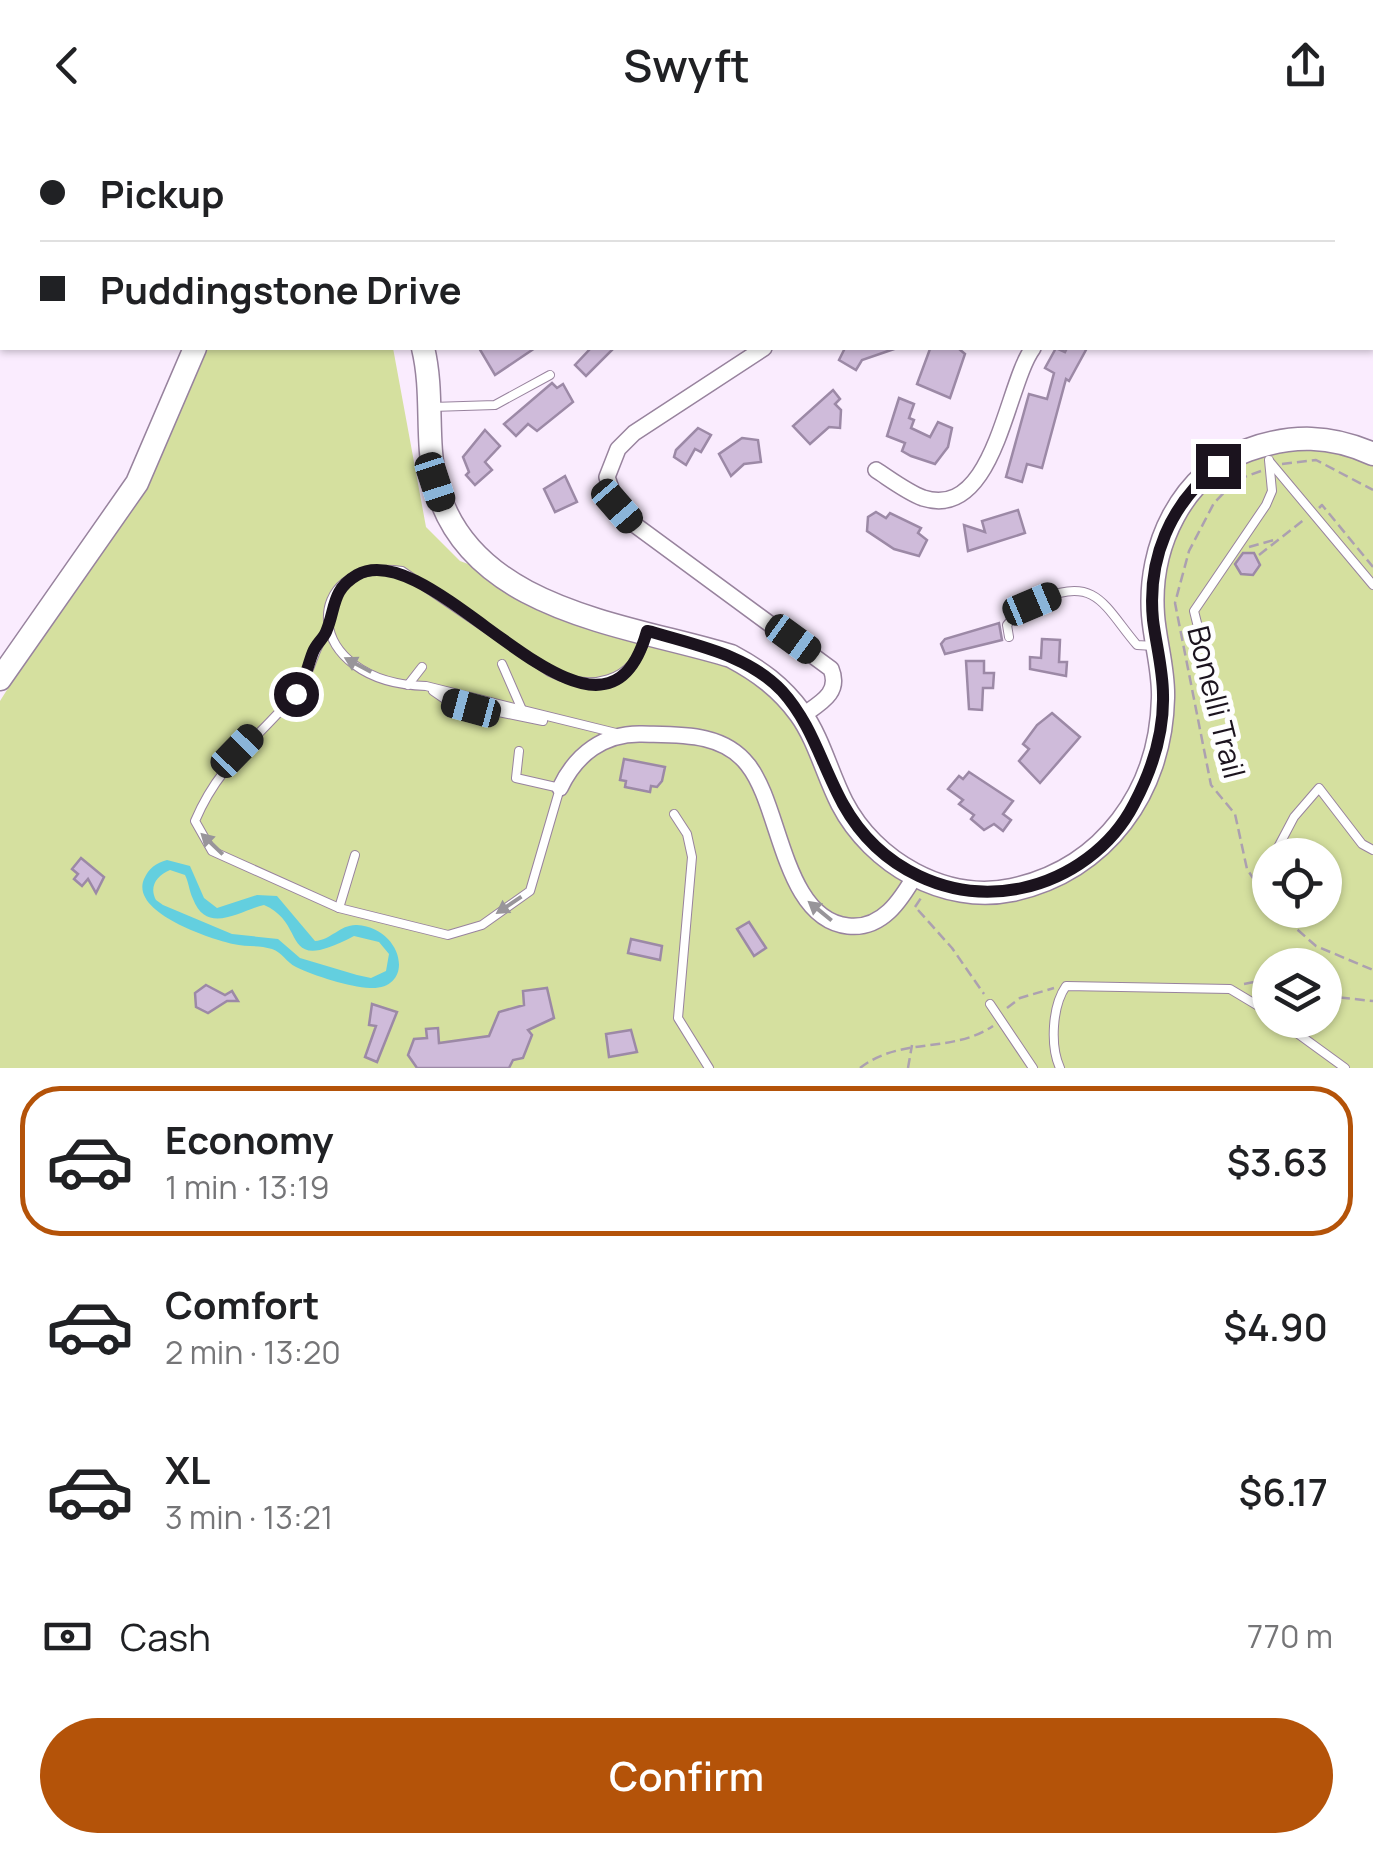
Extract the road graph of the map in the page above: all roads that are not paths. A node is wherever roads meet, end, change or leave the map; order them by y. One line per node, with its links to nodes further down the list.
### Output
1 (194, 350): 18 (street)
2 (423, 350): 6 (street)
3 (761, 350): 22 (street)
4 (1032, 350): 9 (street)
5 (550, 375): 6 (lane)
6 (432, 407): 12 (street)
7 (1373, 454): 8 (street)
8 (1269, 460): 10 (lane); 13 (lane); 15 (street)
9 (876, 470)
10 (1373, 586)
11 (327, 631): 12 (lane); 19 (lane, one-way to 11); 32 (lane, one-way to 11)
12 (647, 631): 22 (street)
13 (1199, 631)
14 (1010, 637): 15 (lane)
15 (1157, 646): 31 (street)
16 (502, 664): 21 (lane)
17 (422, 667): 19 (lane)
18 (0, 678)
19 (408, 686): 20 (lane)
20 (426, 686): 21 (lane); 23 (lane)
21 (523, 712): 23 (lane)
22 (802, 716): 31 (street)
23 (567, 724): 24 (lane)
24 (620, 734): 26 (street); 31 (street, one-way to 24)
25 (518, 751): 26 (lane)
26 (560, 788): 32 (lane, one-way to 32)
27 (674, 814): 36 (lane)
28 (1283, 838): 29 (lane)
29 (1373, 850)
30 (356, 855): 32 (lane)
31 (916, 874)
32 (339, 908)
33 (1252, 1002): 38 (lane)
34 (990, 1004): 37 (lane)
35 (1304, 1038): 39 (lane)
36 (709, 1068)
37 (1033, 1068)
38 (1060, 1068)
39 (1345, 1068)

